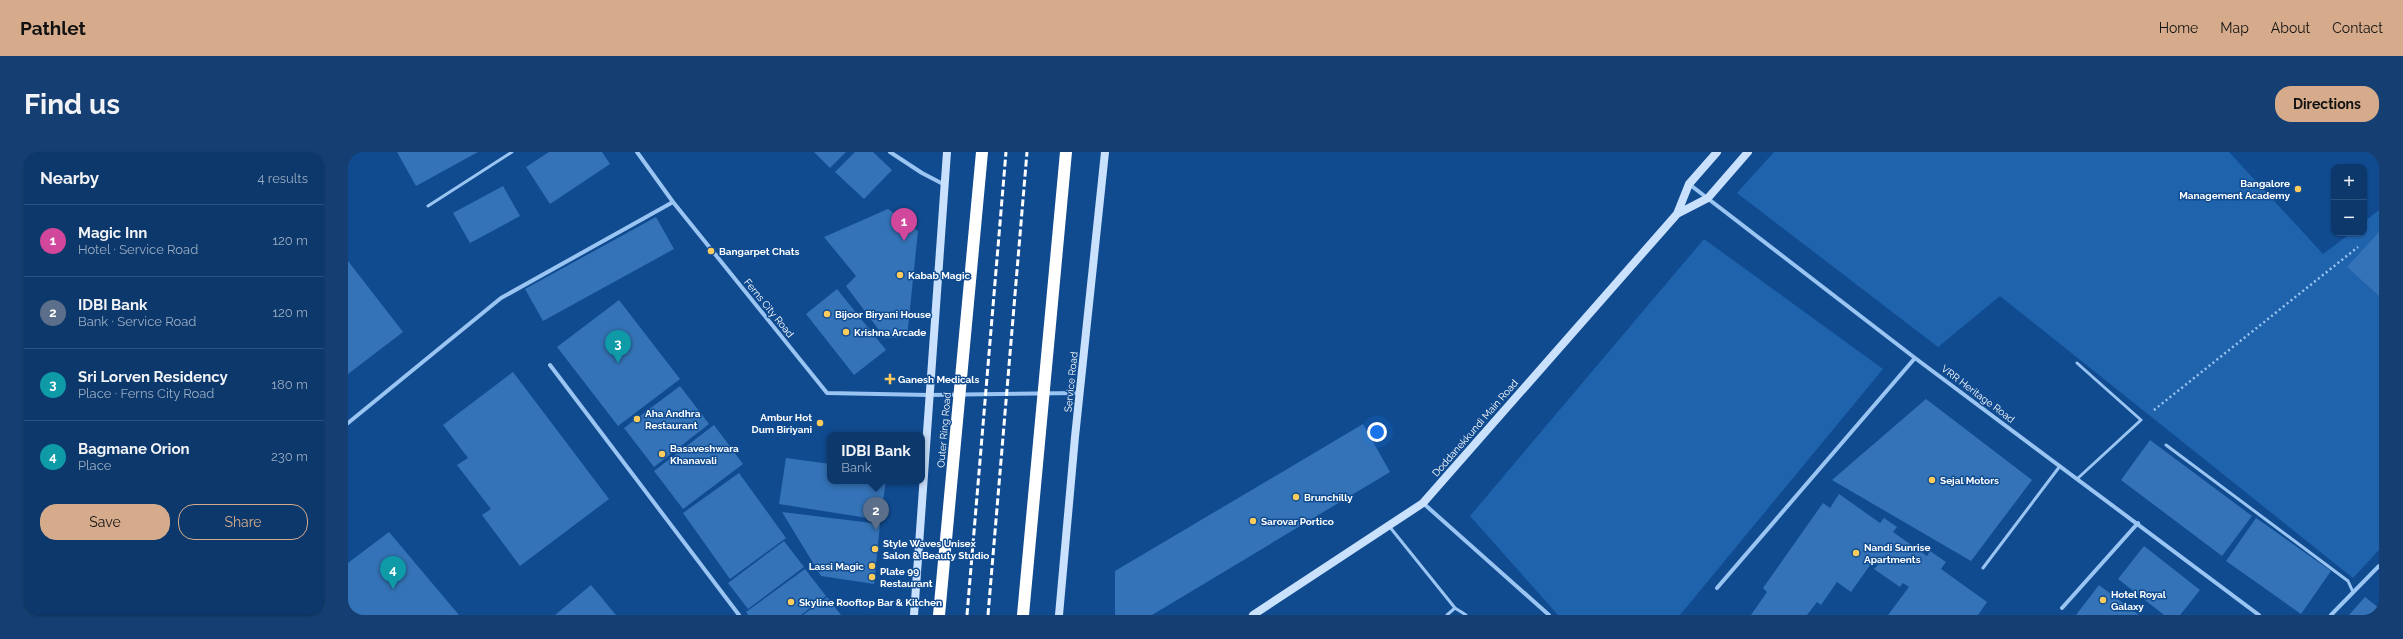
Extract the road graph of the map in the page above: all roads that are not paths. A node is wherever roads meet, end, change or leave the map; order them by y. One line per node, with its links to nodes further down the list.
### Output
1 (512, 152): 14 (lane)
2 (637, 152): 13 (street, Ferns City Road)
3 (890, 152): 11 (street)
4 (947, 152): 11 (street)
5 (982, 152): 38 (highway, Outer Ring Road, bridge)
6 (1066, 152): 39 (highway, bridge)
7 (1105, 152): 19 (street, Service Road)
8 (1717, 152): 10 (street, Doddanekkundi Main Road)
9 (1748, 152): 12 (street, Doddanekkundi Main Road)
10 (1689, 184): 12 (street, VRR Heritage Road); 15 (street, Doddanekkundi Main Road)
11 (945, 185): 20 (street)
12 (1708, 198): 15 (street, Doddanekkundi Main Road); 16 (street, VRR Heritage Road)
13 (673, 202): 20 (street, Ferns City Road); 21 (street)
14 (428, 206)
15 (1677, 214): 27 (street, Doddanekkundi Main Road)
16 (1915, 358): 24 (street, VRR Heritage Road); 32 (street)
17 (2077, 363): 25 (lane)
18 (550, 365): 36 (street)
19 (1080, 393): 20 (street, Ferns City Road); 40 (street, Service Road)
20 (929, 395): 23 (street)
21 (348, 423)
22 (2166, 445): 33 (lane)
23 (925, 454)
24 (2060, 466): 25 (street, VRR Heritage Road); 31 (lane)
25 (2077, 479): 28 (street, VRR Heritage Road)
26 (923, 484): 37 (street)
27 (1423, 503): 29 (street, Doddanekkundi Main Road); 44 (street)
28 (2138, 523): 35 (street); 45 (street, VRR Heritage Road)
29 (1389, 525): 34 (lane); 41 (street, Doddanekkundi Main Road)
30 (2379, 566): 33 (street)
31 (1983, 568)
32 (1717, 588)
33 (2353, 592): 46 (street)
34 (1455, 608): 42 (lane); 43 (lane)
35 (2062, 608)
36 (739, 615)
37 (914, 615)
38 (939, 615)
39 (1023, 615)
40 (1059, 615)
41 (1253, 615)
42 (1447, 615)
43 (1466, 615)
44 (1549, 615)
45 (2259, 615)
46 (2330, 615)

